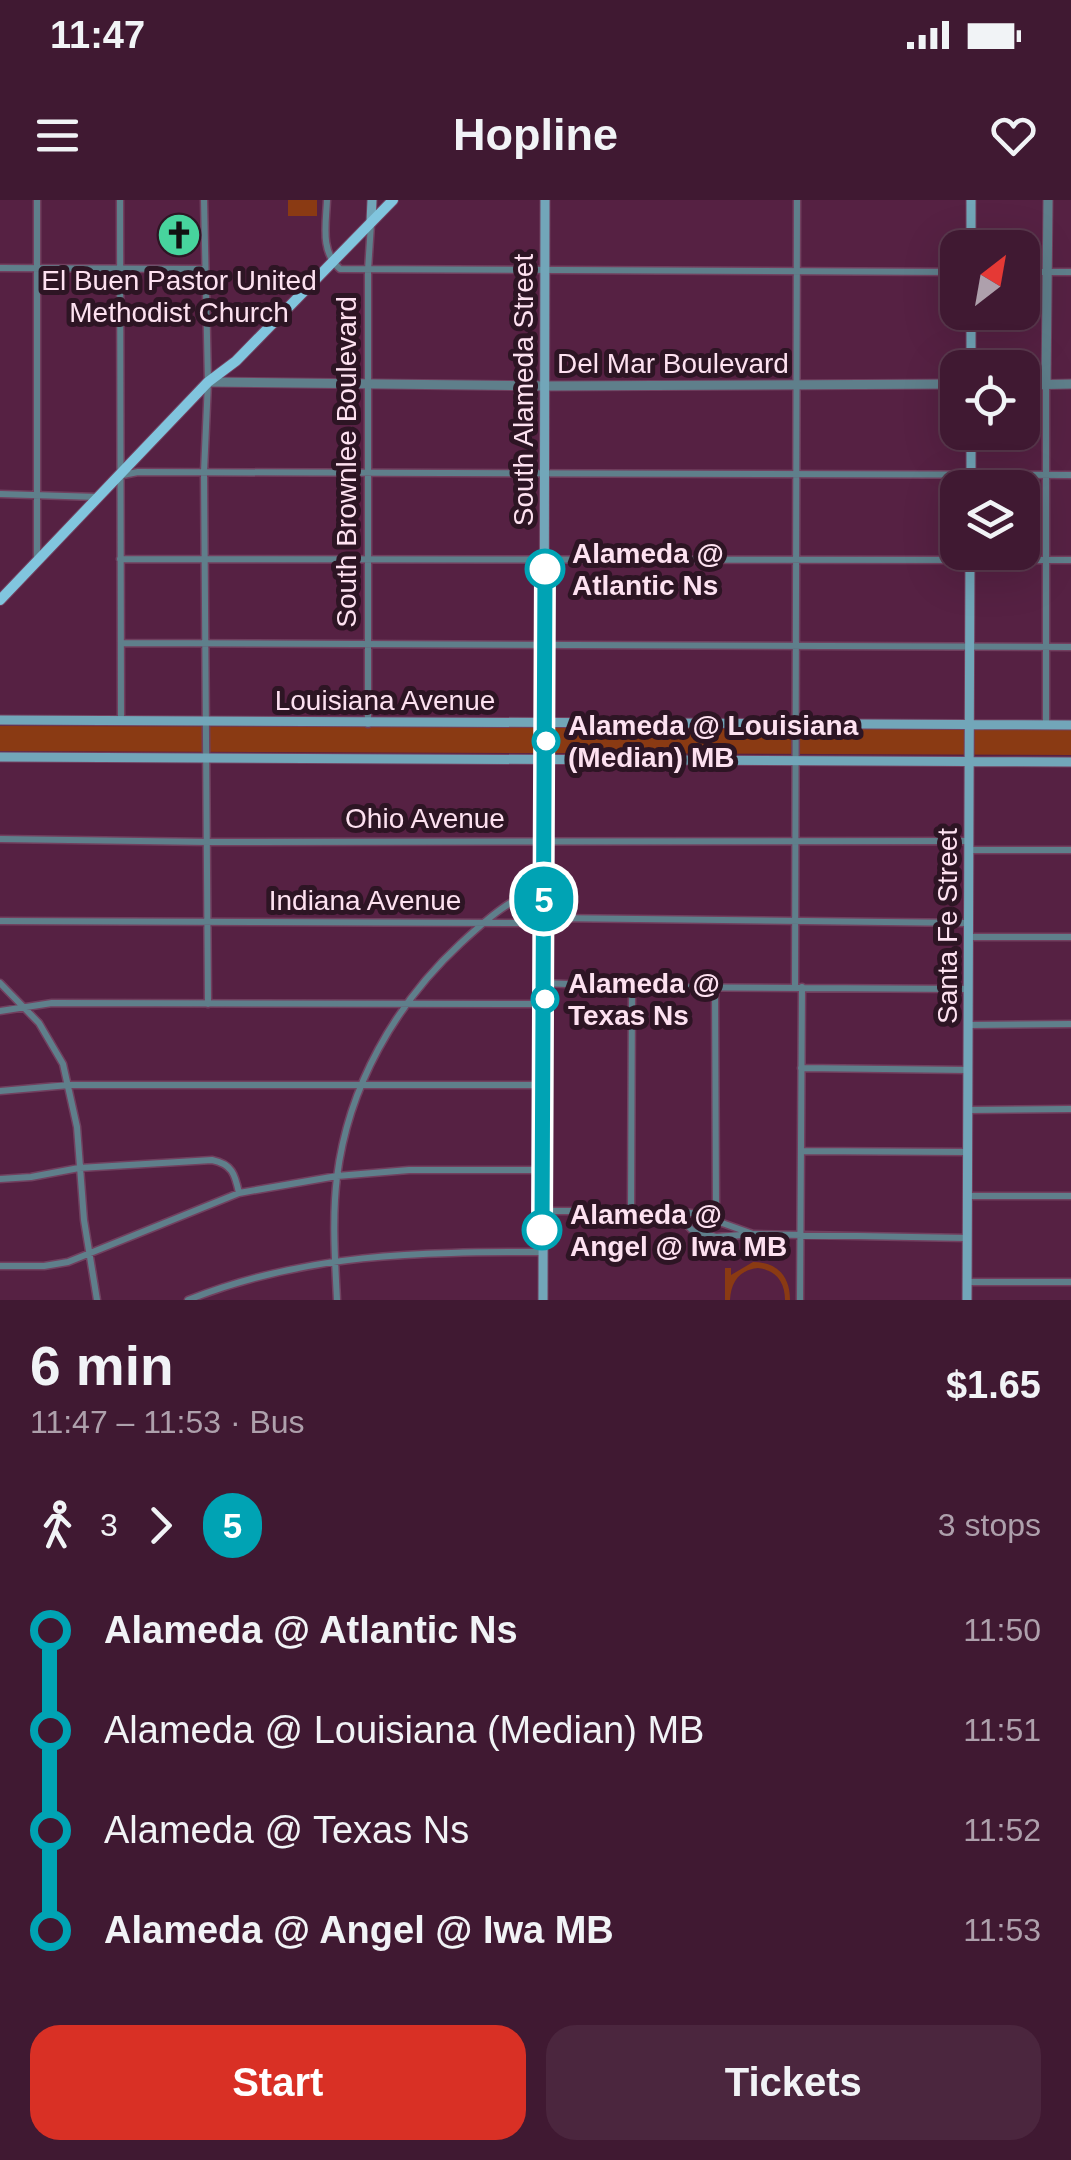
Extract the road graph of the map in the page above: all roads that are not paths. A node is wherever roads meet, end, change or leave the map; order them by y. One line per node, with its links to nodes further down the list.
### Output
1 (37, 200): 15 (street)
2 (120, 200): 16 (street)
3 (204, 200): 17 (street)
4 (326, 200): 13 (street)
5 (372, 200): 11 (main road, South Brownlee Boulevard)
6 (394, 200): 11 (main road)
7 (545, 200): 19 (main road, South Alameda Street)
8 (797, 200): 20 (street)
9 (971, 200): 12 (main road)
10 (1048, 200): 23 (street)
11 (372, 222): 13 (main road); 18 (street, South Brownlee Boulevard)
12 (971, 230)
13 (332, 262): 18 (street); 25 (main road)
14 (0, 268): 15 (street)
15 (36, 268): 16 (street); 43 (street)
16 (120, 269): 17 (street); 41 (street)
17 (205, 270): 25 (street)
18 (368, 270): 19 (street); 26 (street, South Brownlee Boulevard)
19 (546, 270): 20 (street); 32 (main road, South Alameda Street)
20 (799, 271): 21 (street); 27 (street)
21 (940, 272)
22 (1040, 272): 23 (street)
23 (1048, 272): 24 (street); 31 (street)
24 (1071, 272)
25 (208, 382): 26 (street, Del Mar Boulevard); 33 (street); 41 (main road)
26 (368, 383): 32 (street, Del Mar Boulevard); 34 (street, South Brownlee Boulevard)
27 (796, 384): 28 (street, Del Mar Boulevard); 32 (street, Del Mar Boulevard); 36 (street)
28 (940, 384)
29 (1071, 384): 31 (street)
30 (1040, 385): 31 (street)
31 (1046, 385): 39 (street)
32 (545, 386): 35 (main road, South Alameda Street)
33 (204, 472): 34 (street); 41 (street); 47 (street)
34 (370, 473): 35 (street); 48 (street, South Brownlee Boulevard)
35 (546, 473): 36 (street); 49 (main road, South Alameda Street)
36 (796, 474): 37 (street); 51 (street)
37 (940, 474)
38 (1040, 475): 39 (street)
39 (1046, 475): 40 (street); 53 (street)
40 (1071, 475)
41 (120, 476): 44 (main road); 46 (street)
42 (0, 494): 43 (street)
43 (37, 495): 44 (street); 50 (street)
44 (99, 497): 50 (main road)
45 (940, 557): 51 (street)
46 (120, 558): 47 (street); 57 (street)
47 (205, 559): 48 (street); 58 (street)
48 (368, 559): 49 (street); 59 (street, South Brownlee Boulevard)
49 (545, 559): 51 (street); 60 (main road, South Alameda Street)
50 (37, 560): 56 (main road)
51 (795, 560): 61 (street)
52 (1040, 560): 53 (street)
53 (1046, 560): 54 (street); 63 (street)
54 (1071, 560)
55 (970, 570): 62 (main road, Santa Fe Street)
56 (0, 600)
57 (121, 643): 58 (street); 66 (street)
58 (205, 644): 59 (street); 68 (street)
59 (368, 644): 60 (street); 69 (street, South Brownlee Boulevard)
60 (545, 645): 61 (street); 67 (main road, South Alameda Street)
61 (796, 646): 62 (street); 72 (street)
62 (970, 646): 63 (street); 73 (main road, Santa Fe Street)
63 (1046, 646): 64 (street); 70 (street)
64 (1071, 647)
65 (0, 720): 66 (main road, Louisiana Avenue)
66 (120, 721): 68 (main road, Louisiana Avenue)
67 (546, 722): 69 (main road, Louisiana Avenue); 72 (main road, Louisiana Avenue); 76 (main road, South Alameda Street)
68 (206, 723): 69 (main road, Louisiana Avenue); 75 (street)
69 (368, 724)
70 (1046, 725): 71 (main road, Louisiana Avenue); 73 (main road, Louisiana Avenue)
71 (1071, 725)
72 (795, 726): 73 (main road, Louisiana Avenue); 77 (street)
73 (969, 726): 78 (main road, Santa Fe Street)
74 (0, 758): 75 (main road)
75 (208, 758): 76 (main road); 83 (street)
76 (546, 762): 77 (main road); 81 (main road, South Alameda Street)
77 (798, 762): 78 (main road); 82 (street)
78 (970, 762): 79 (main road); 84 (main road, Santa Fe Street)
79 (1071, 762)
80 (0, 839): 83 (street, Ohio Avenue)
81 (544, 840): 82 (street, Ohio Avenue); 83 (street, Ohio Avenue); 86 (main road, South Alameda Street)
82 (794, 841): 84 (street, Ohio Avenue); 87 (street)
83 (209, 842): 90 (street)
84 (970, 845): 85 (street, Ohio Avenue); 92 (main road, Santa Fe Street)
85 (1071, 850)
86 (544, 888): 88 (main road, South Alameda Street); 91 (street)
87 (795, 919): 88 (street, Indiana Avenue); 92 (street, Indiana Avenue); 99 (street)
88 (544, 920): 91 (street, Indiana Avenue); 95 (main road, South Alameda Street)
89 (0, 921): 90 (street, Indiana Avenue)
90 (209, 922): 91 (street, Indiana Avenue); 101 (street)
91 (483, 922): 102 (street)
92 (970, 923): 94 (main road, Santa Fe Street)
93 (1071, 936): 94 (street)
94 (970, 937): 100 (main road, Santa Fe Street)
95 (544, 983): 97 (street); 103 (main road, South Alameda Street)
96 (0, 984): 104 (street)
97 (632, 987): 98 (street); 127 (street)
98 (715, 987): 99 (street); 128 (street)
99 (799, 987): 100 (street); 108 (street)
100 (970, 988): 107 (main road, Santa Fe Street)
101 (208, 1004): 102 (street); 104 (street)
102 (406, 1004): 103 (street); 111 (street)
103 (545, 1004): 112 (main road, South Alameda Street)
104 (23, 1006): 105 (street); 110 (street)
105 (0, 1011)
106 (1071, 1024): 107 (street)
107 (970, 1025): 109 (main road, Santa Fe Street)
108 (801, 1068): 109 (street); 116 (street)
109 (969, 1070): 114 (main road, Santa Fe Street)
110 (69, 1084): 111 (street); 113 (street); 118 (street)
111 (360, 1085): 112 (street); 120 (street)
112 (543, 1085): 119 (main road, South Alameda Street)
113 (0, 1092)
114 (968, 1110): 115 (street); 117 (main road, Santa Fe Street)
115 (1071, 1110)
116 (801, 1152): 117 (street); 130 (street)
117 (967, 1152): 123 (main road, Santa Fe Street)
118 (79, 1168): 121 (street); 122 (street); 133 (street)
119 (542, 1170): 120 (street); 125 (main road, South Alameda Street)
120 (337, 1176): 122 (street); 134 (street)
121 (0, 1179)
122 (239, 1193): 133 (street)
123 (966, 1196): 124 (street); 131 (main road, Santa Fe Street)
124 (1071, 1196)
125 (542, 1211): 127 (street); 132 (main road, South Alameda Street)
126 (678, 1211): 127 (street); 128 (street); 129 (street)
127 (631, 1212)
128 (711, 1218): 129 (street)
129 (754, 1234): 130 (street)
130 (799, 1235): 131 (street); 142 (street)
131 (967, 1238): 136 (main road, Santa Fe Street)
132 (542, 1252): 134 (street); 141 (main road, South Alameda Street)
133 (90, 1255): 135 (street); 138 (street)
134 (335, 1260): 139 (street); 140 (street)
135 (0, 1266)
136 (966, 1282): 137 (street); 143 (main road, Santa Fe Street)
137 (1071, 1282)
138 (98, 1300)
139 (188, 1300)
140 (337, 1300)
141 (543, 1300)
142 (800, 1300)
143 (967, 1300)

